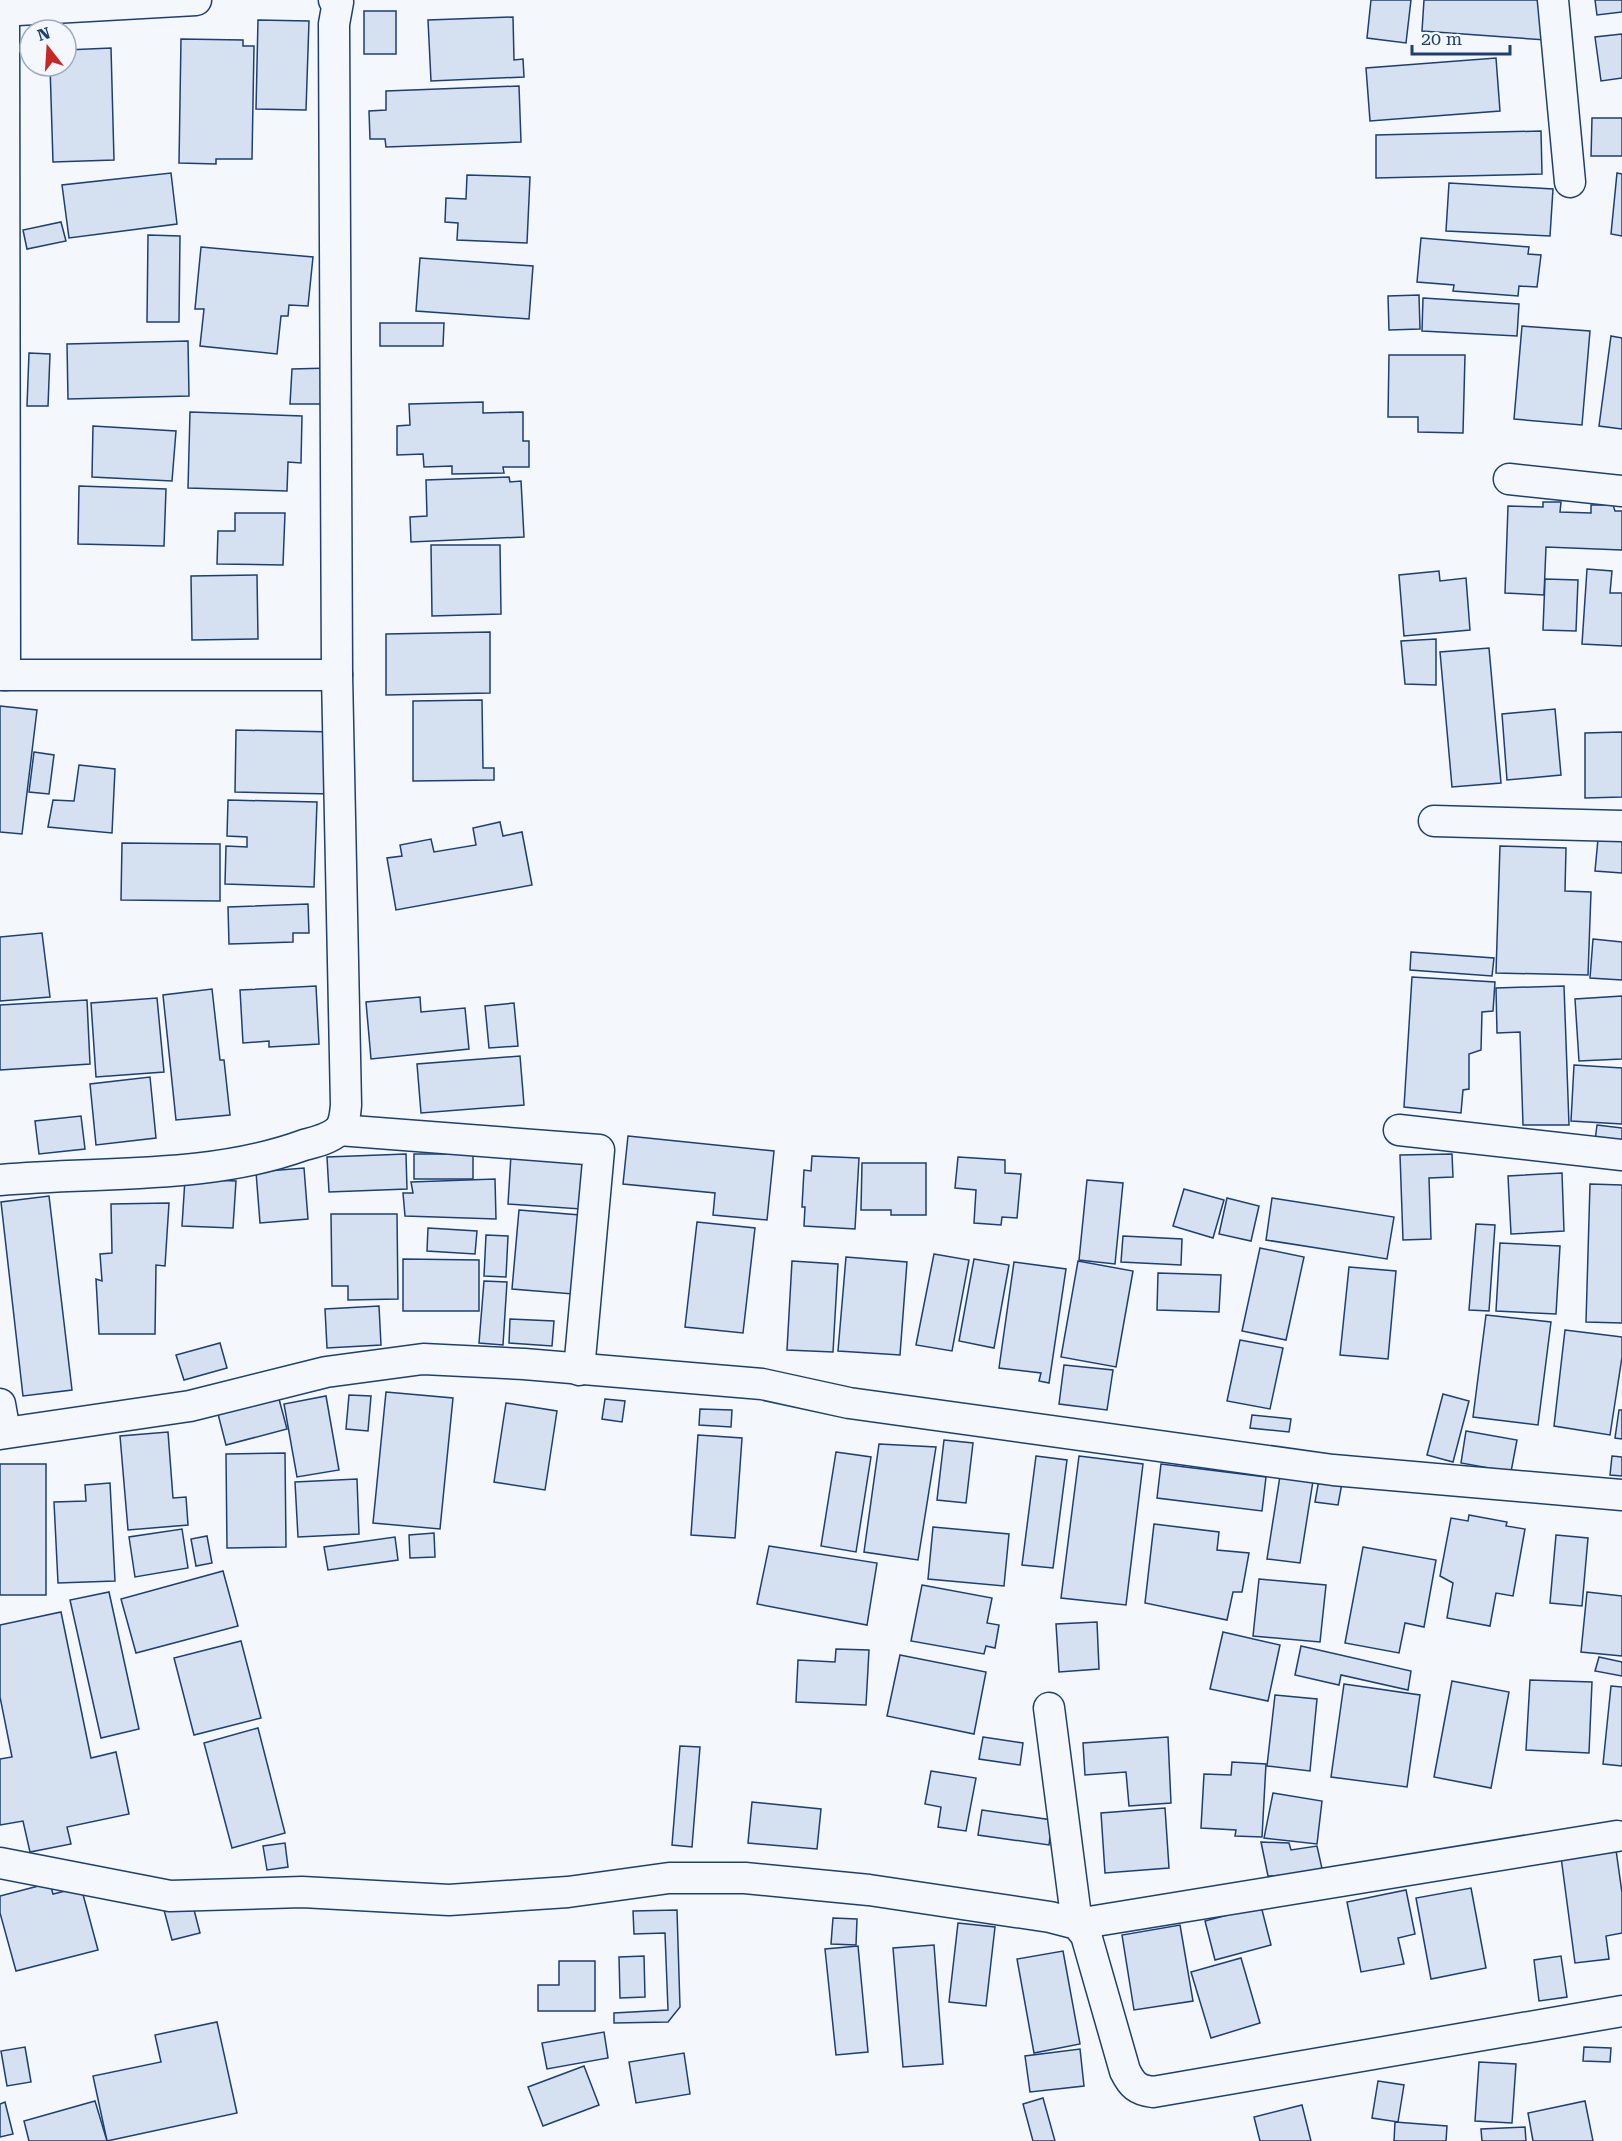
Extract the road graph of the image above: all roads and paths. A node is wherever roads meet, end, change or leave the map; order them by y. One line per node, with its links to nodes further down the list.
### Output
1 (196, 0): 4 (street)
2 (334, 0): 9 (street)
3 (1553, 0): 5 (street)
4 (2, 11): 8 (street)
5 (1570, 182)
6 (1509, 479): 7 (street)
7 (1622, 491)
8 (2, 675): 9 (street)
9 (337, 675): 12 (street)
10 (1434, 821): 11 (street)
11 (1622, 826)
12 (339, 1130): 15 (street); 16 (street)
13 (1399, 1130): 14 (street)
14 (1622, 1155)
15 (0, 1180)
16 (579, 1370): 17 (street); 18 (street)
17 (2, 1423)
18 (1622, 1495)
19 (1049, 1708): 22 (street)
20 (1617, 1836): 22 (street)
21 (0, 1863): 22 (street)
22 (1077, 1924): 23 (street)
23 (1622, 2012)

